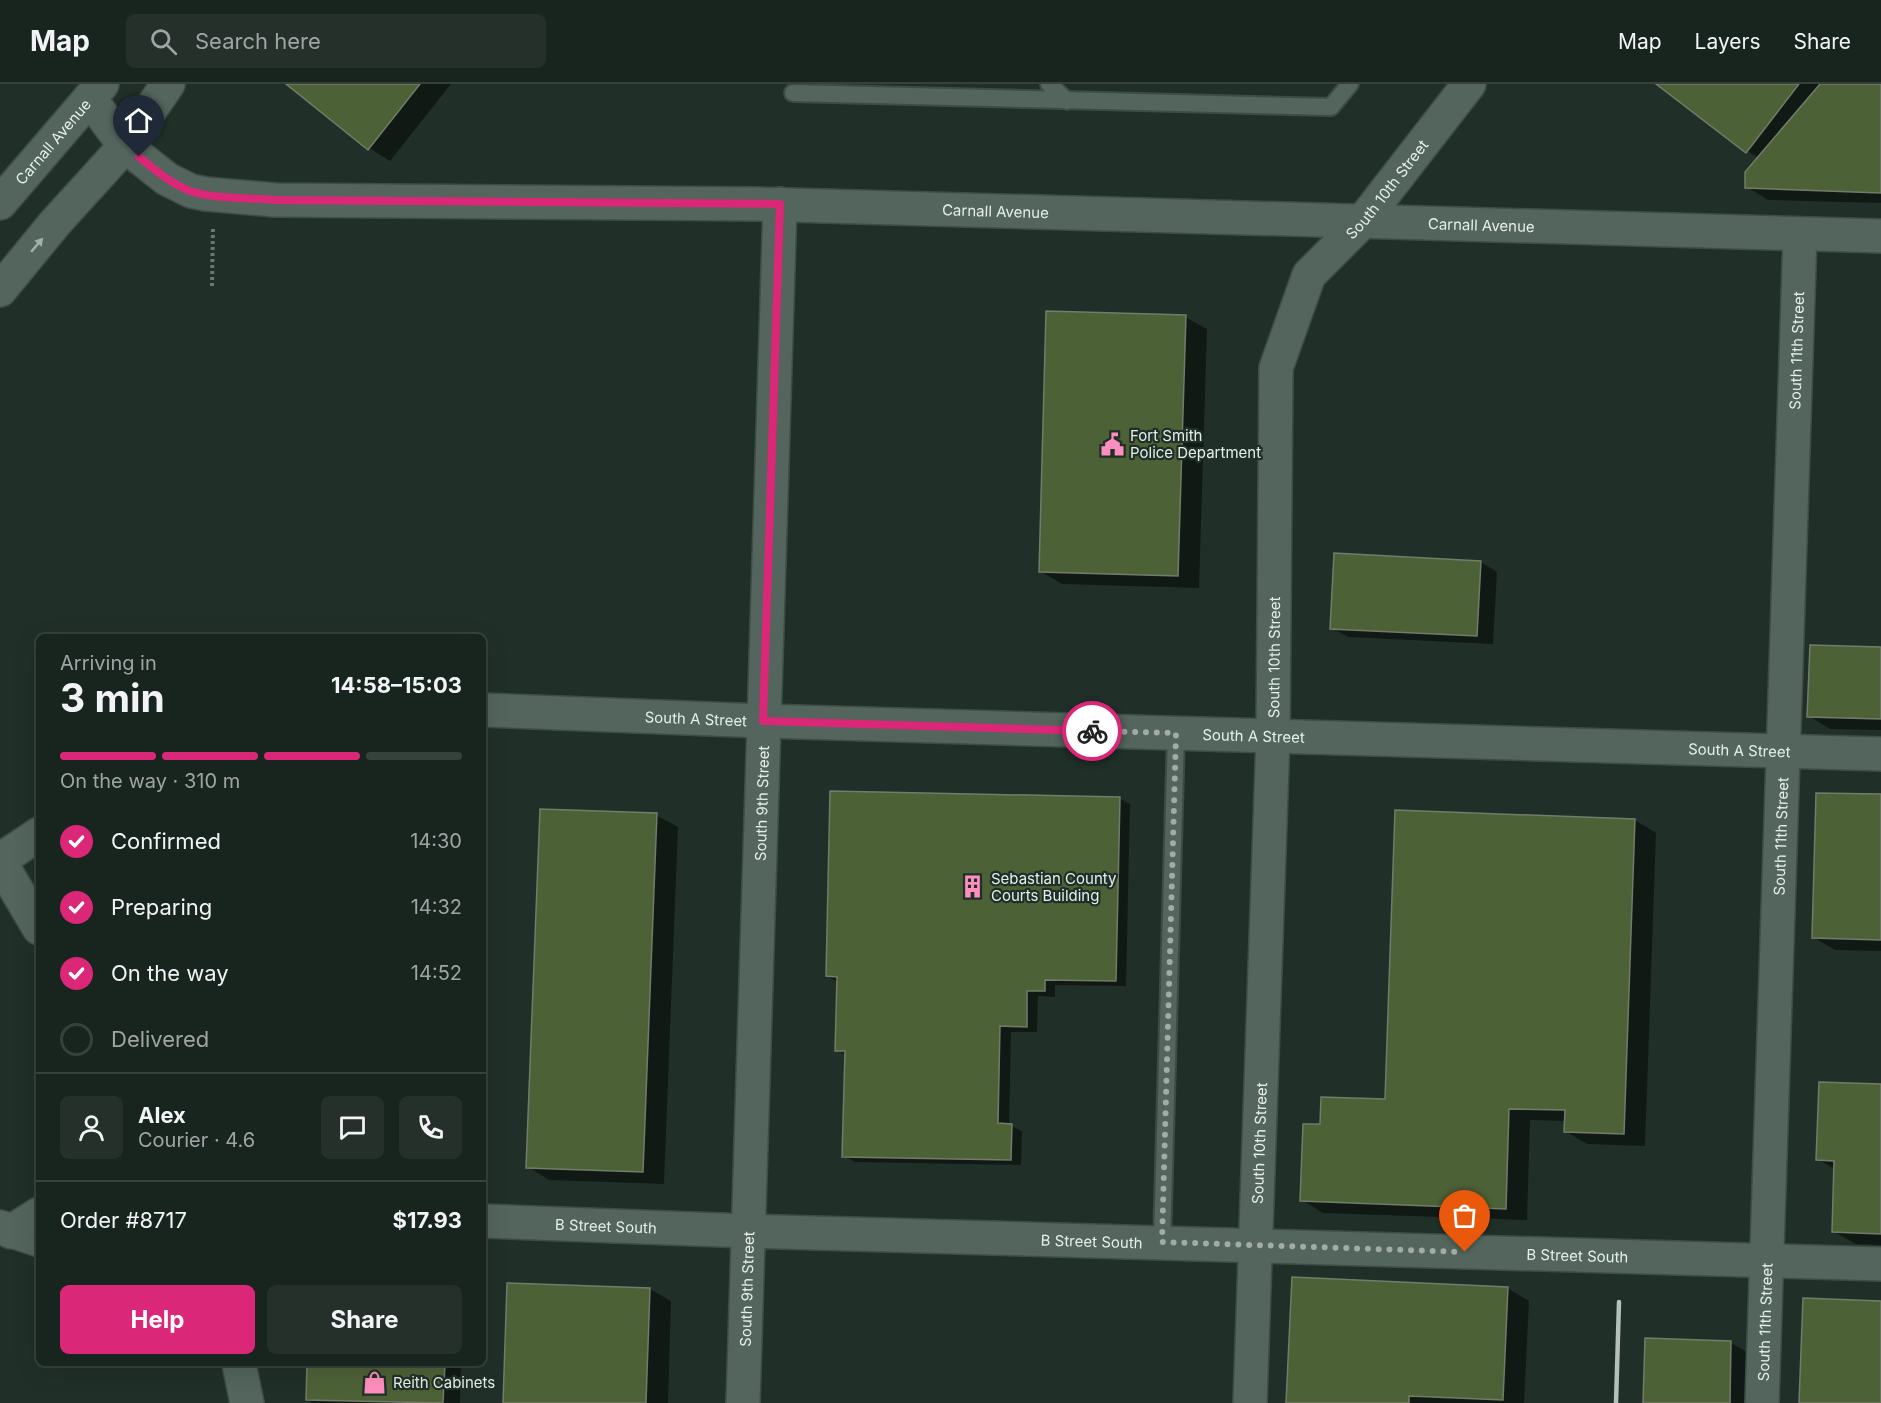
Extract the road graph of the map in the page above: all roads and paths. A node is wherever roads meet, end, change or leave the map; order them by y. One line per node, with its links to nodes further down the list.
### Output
1 (168, 84): 8 (street)
2 (1048, 84): 7 (lane)
3 (1350, 84): 7 (lane)
4 (1469, 84): 11 (street, South 10th Street)
5 (96, 91): 8 (street, Carnall Avenue); 9 (street, Carnall Avenue)
6 (793, 93): 7 (lane)
7 (1067, 101)
8 (125, 146): 10 (street, Carnall Avenue); 16 (street, one-way to 8)
9 (0, 203)
10 (780, 204): 11 (street, Carnall Avenue); 18 (street, South 9th Street)
11 (1362, 222): 13 (street, Carnall Avenue); 20 (street, South 10th Street)
12 (213, 223): 15 (path)
13 (1800, 235): 14 (street, Carnall Avenue); 21 (street, South 11th Street)
14 (1881, 236)
15 (212, 286)
16 (0, 290)
17 (486, 710): 18 (street, South A Street)
18 (763, 721): 19 (street, South A Street); 28 (street, South 9th Street)
19 (1176, 733): 20 (street, South A Street); 30 (lane)
20 (1273, 736): 21 (street, South A Street); 31 (street, South 10th Street)
21 (1782, 751): 22 (street, South A Street); 32 (street, South 11th Street)
22 (1881, 754)
23 (36, 836): 24 (street)
24 (0, 861): 25 (street)
25 (36, 923)
26 (36, 1217): 29 (street)
27 (486, 1221): 28 (street, B Street South)
28 (748, 1231): 30 (street, B Street South); 36 (street, South 9th Street)
29 (17, 1233)
30 (1162, 1242): 31 (street, B Street South)
31 (1256, 1245): 32 (street, B Street South); 37 (street, South 10th Street)
32 (1767, 1261): 33 (street, B Street South); 38 (street, South 11th Street)
33 (1881, 1264)
34 (239, 1366): 35 (street)
35 (247, 1403)
36 (743, 1403)
37 (1250, 1403)
38 (1762, 1403)

